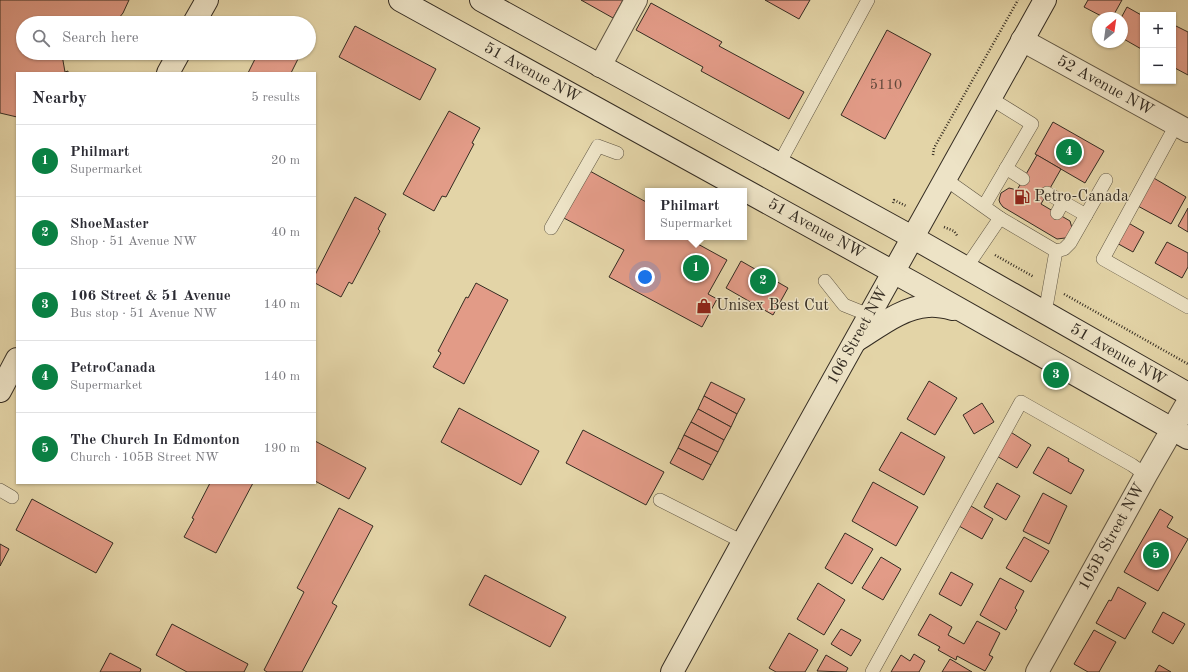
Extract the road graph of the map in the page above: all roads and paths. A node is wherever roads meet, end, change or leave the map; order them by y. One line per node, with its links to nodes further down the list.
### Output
1 (207, 0): 7 (main road)
2 (400, 0): 20 (main road, 51 Avenue NW)
3 (481, 0): 10 (main road, 51 Avenue NW)
4 (636, 0): 10 (main road)
5 (868, 0): 15 (lane)
6 (1045, 0): 8 (main road, 106 Street NW)
7 (198, 16)
8 (1022, 40): 12 (main road, 106 Street NW); 13 (main road, 52 Avenue NW)
9 (175, 60): 11 (main road)
10 (600, 66): 15 (main road, 51 Avenue NW)
11 (169, 72)
12 (990, 98): 16 (lane); 17 (main road, 106 Street NW)
13 (1182, 128): 35 (lane)
14 (617, 153): 26 (lane)
15 (779, 164): 28 (main road, 51 Avenue NW)
16 (1006, 168): 18 (lane); 23 (lane)
17 (945, 179): 23 (lane); 28 (main road, 106 Street NW)
18 (1023, 179)
19 (1106, 180): 24 (lane)
20 (740, 188)
21 (747, 192): 32 (main road, 51 Avenue NW)
22 (1047, 193): 24 (lane)
23 (984, 206): 25 (lane)
24 (1086, 215): 30 (lane)
25 (1000, 218): 29 (lane); 30 (lane)
26 (551, 228)
27 (952, 231): 29 (path)
28 (912, 238): 31 (main road, 51 Avenue NW); 32 (main road, 106 Street NW)
29 (978, 250): 31 (lane); 34 (path)
30 (1056, 251): 34 (lane)
31 (966, 268): 37 (main road, 51 Avenue NW)
32 (892, 272): 36 (main road, 51 Avenue NW); 38 (main road, 106 Street NW)
33 (825, 281): 38 (lane)
34 (1050, 286): 37 (lane); 41 (path)
35 (1188, 307)
36 (964, 312): 39 (main road); 45 (main road, 51 Avenue NW)
37 (1045, 313): 43 (main road, 51 Avenue NW)
38 (869, 315): 39 (main road, 106 Street NW)
39 (856, 341): 50 (main road, 106 Street NW)
40 (16, 361): 42 (main road)
41 (1188, 364)
42 (0, 391)
43 (1188, 394)
44 (1188, 402): 45 (main road, 105B Street NW)
45 (1180, 434): 46 (main road, 105B Street NW)
46 (1146, 475): 52 (lane); 53 (main road, 105B Street NW)
47 (0, 490): 48 (lane)
48 (12, 497)
49 (660, 500): 50 (lane)
50 (743, 542): 51 (main road, 106 Street NW)
51 (672, 672)
52 (872, 672)
53 (1037, 672)

